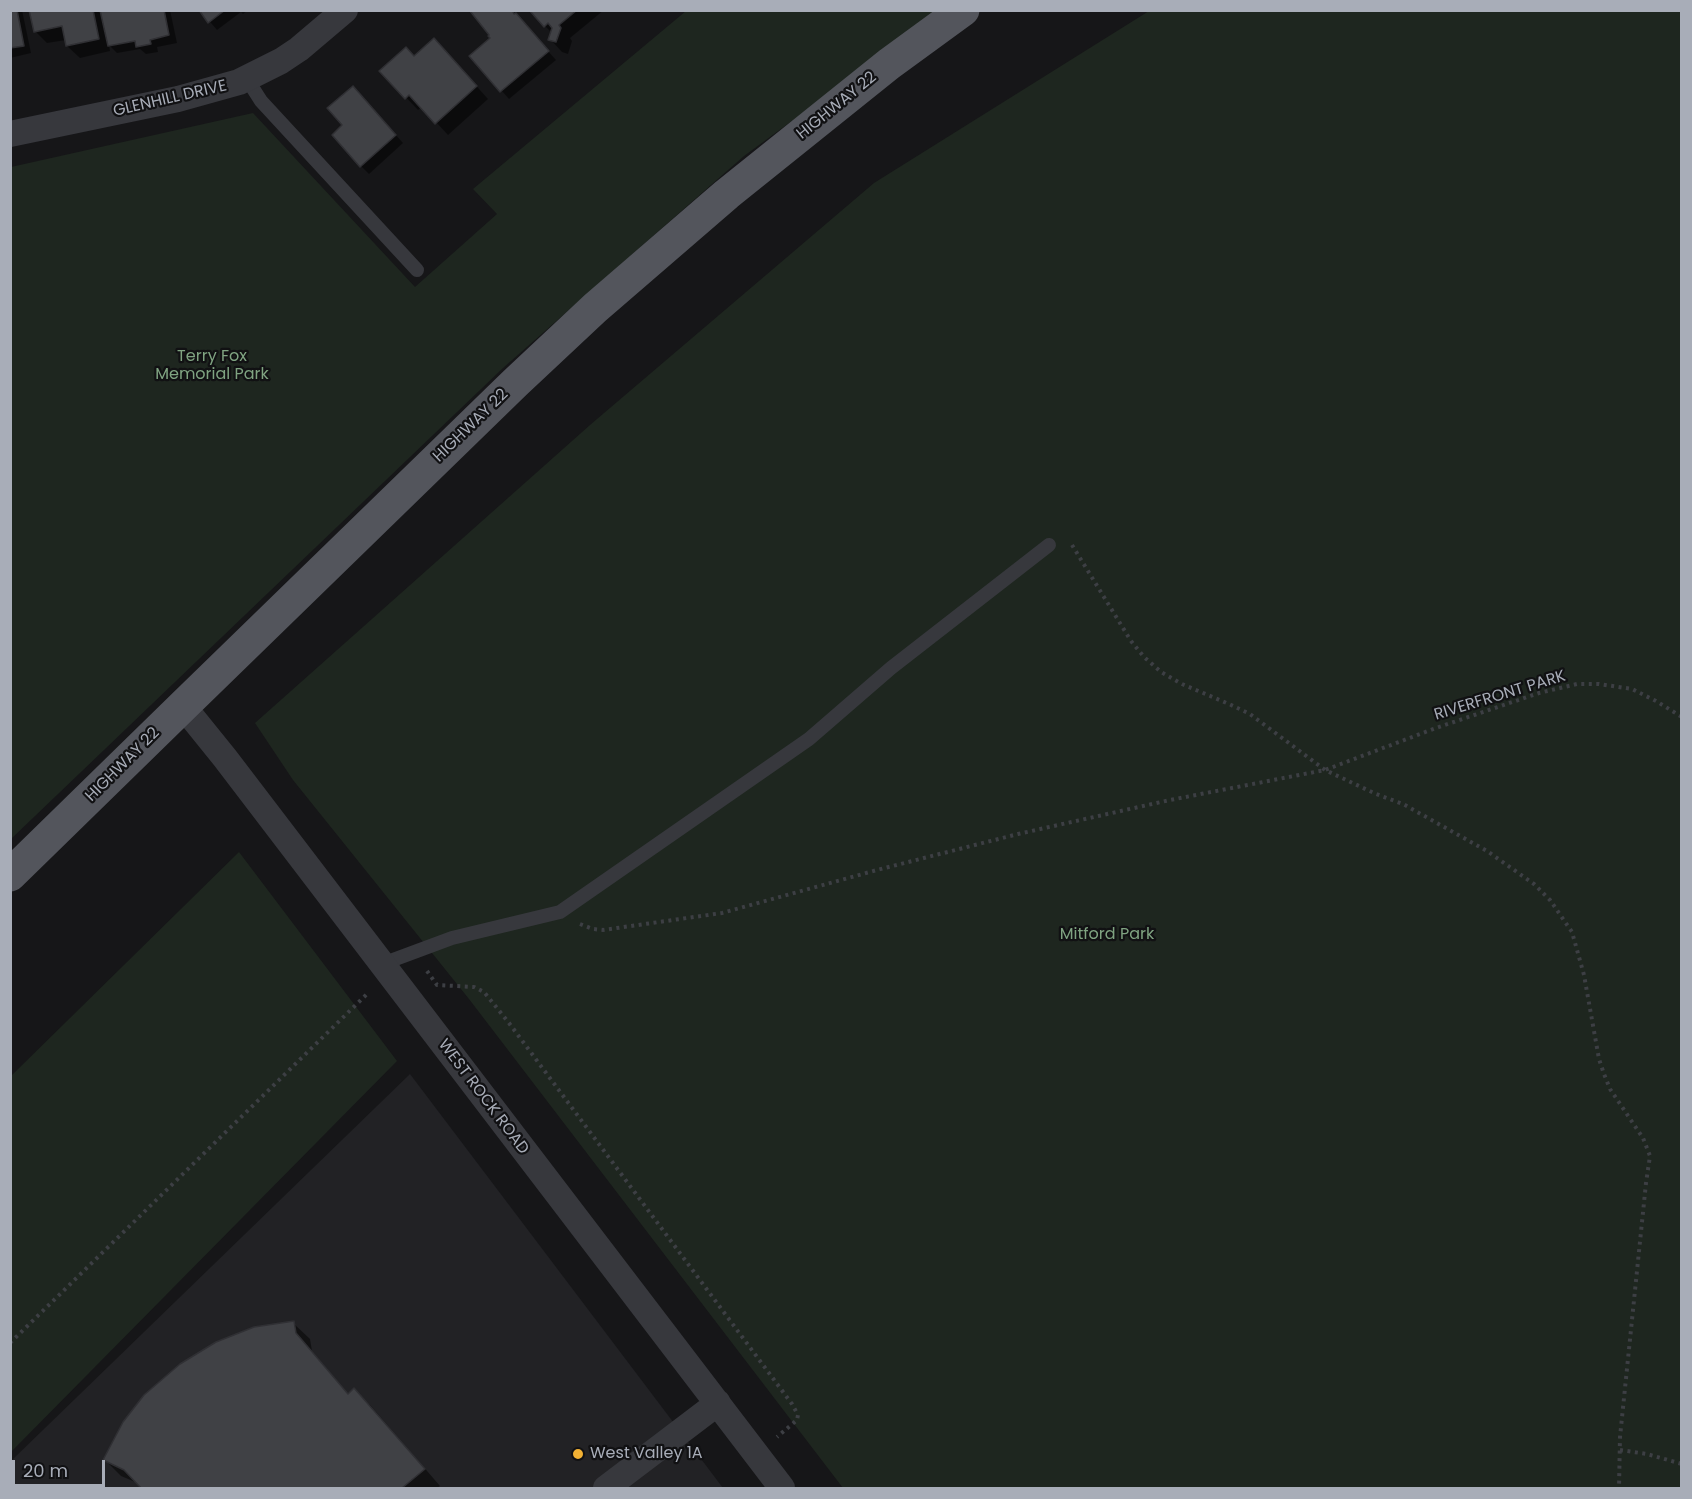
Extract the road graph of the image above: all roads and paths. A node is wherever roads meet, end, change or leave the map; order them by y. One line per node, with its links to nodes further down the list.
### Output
1 (345, 10): 3 (street, GLENHILL DRIVE)
2 (963, 10): 7 (main road, HIGHWAY 22)
3 (247, 79): 4 (street, GLENHILL DRIVE); 5 (lane)
4 (10, 134)
5 (417, 270)
6 (1049, 545): 9 (path); 11 (lane)
7 (183, 705): 10 (main road, HIGHWAY 22); 12 (street, WEST ROCK ROAD)
8 (1682, 717): 9 (path, RIVERFRONT PARK)
9 (1325, 770): 11 (path, RIVERFRONT PARK); 18 (path)
10 (10, 875)
11 (560, 912): 12 (lane)
12 (382, 964): 16 (street, WEST ROCK ROAD)
13 (437, 985): 17 (path)
14 (368, 993): 15 (path)
15 (10, 1343)
16 (718, 1402): 20 (street); 21 (street, WEST ROCK ROAD)
17 (777, 1437)
18 (1620, 1449): 19 (path); 22 (path)
19 (1682, 1464)
20 (606, 1488)
21 (782, 1488)
22 (1619, 1488)

